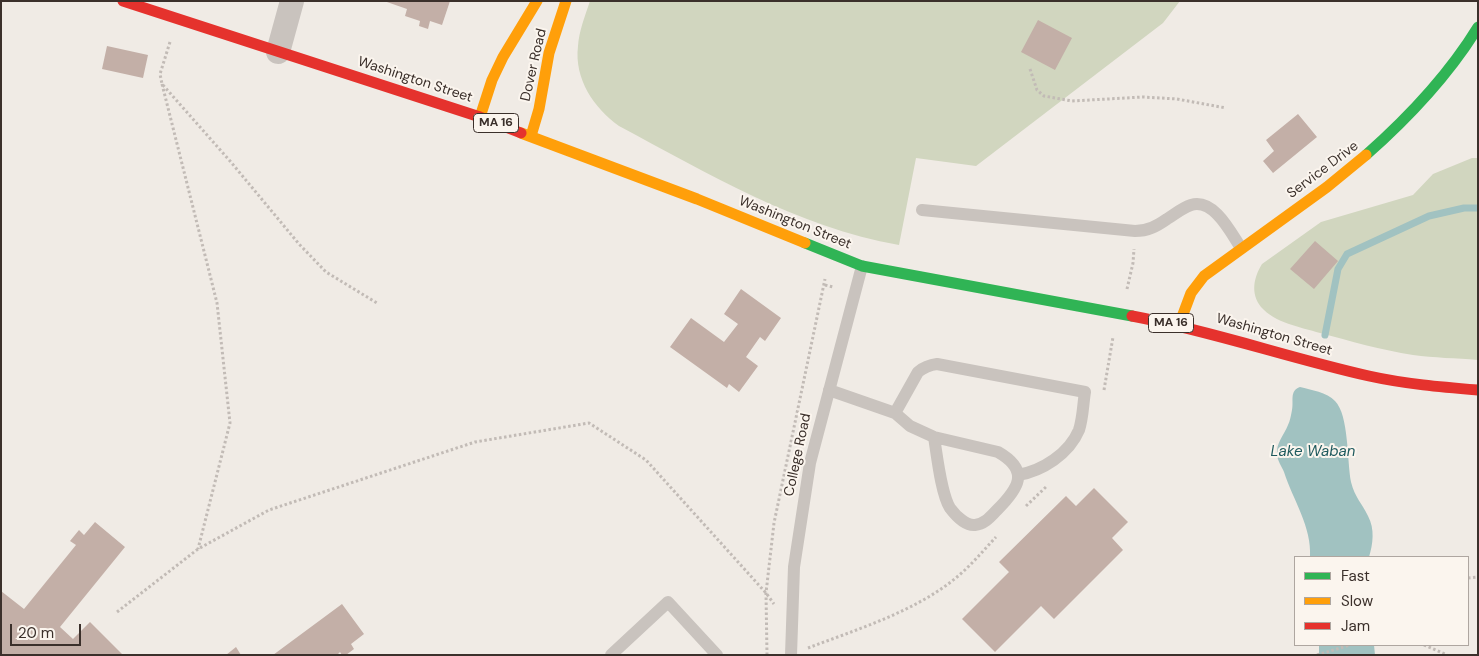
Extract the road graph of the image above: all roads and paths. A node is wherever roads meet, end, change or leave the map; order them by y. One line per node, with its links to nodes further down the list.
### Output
1 (292, 1): 7 (street)
2 (537, 1): 11 (main road, Dover Road)
3 (566, 1): 12 (main road, Dover Road)
4 (132, 3): 7 (main road, Washington Street / MA 16)
5 (1478, 27): 15 (main road, Service Drive)
6 (170, 41): 9 (path)
7 (278, 52): 11 (main road, Washington Street / MA 16)
8 (1030, 69): 10 (path)
9 (162, 84): 20 (path); 27 (path)
10 (1226, 108)
11 (480, 117): 12 (main road, Washington Street / MA 16)
12 (531, 136): 16 (main road, Washington Street / MA 16)
13 (922, 210): 14 (lane)
14 (1135, 231): 15 (lane); 19 (path)
15 (1241, 248): 21 (main road, Service Drive)
16 (862, 266): 21 (main road, Washington Street / MA 16); 22 (lane, College Road)
17 (826, 285): 18 (path)
18 (833, 287)
19 (1126, 297)
20 (377, 303)
21 (1180, 325): 23 (main road, Washington Street / MA 16)
22 (829, 390): 24 (lane); 35 (lane, College Road)
23 (1478, 390)
24 (895, 413): 25 (lane); 26 (lane)
25 (934, 437): 26 (lane); 26 (lane)
26 (1018, 475)
27 (198, 549): 29 (path); 30 (path)
28 (978, 556): 36 (path)
29 (776, 606)
30 (117, 612)
31 (1347, 646): 37 (path)
32 (1426, 646): 38 (path)
33 (611, 655): 34 (lane)
34 (717, 655)
35 (791, 655)
36 (809, 655)
37 (1317, 655)
38 (1447, 655)

